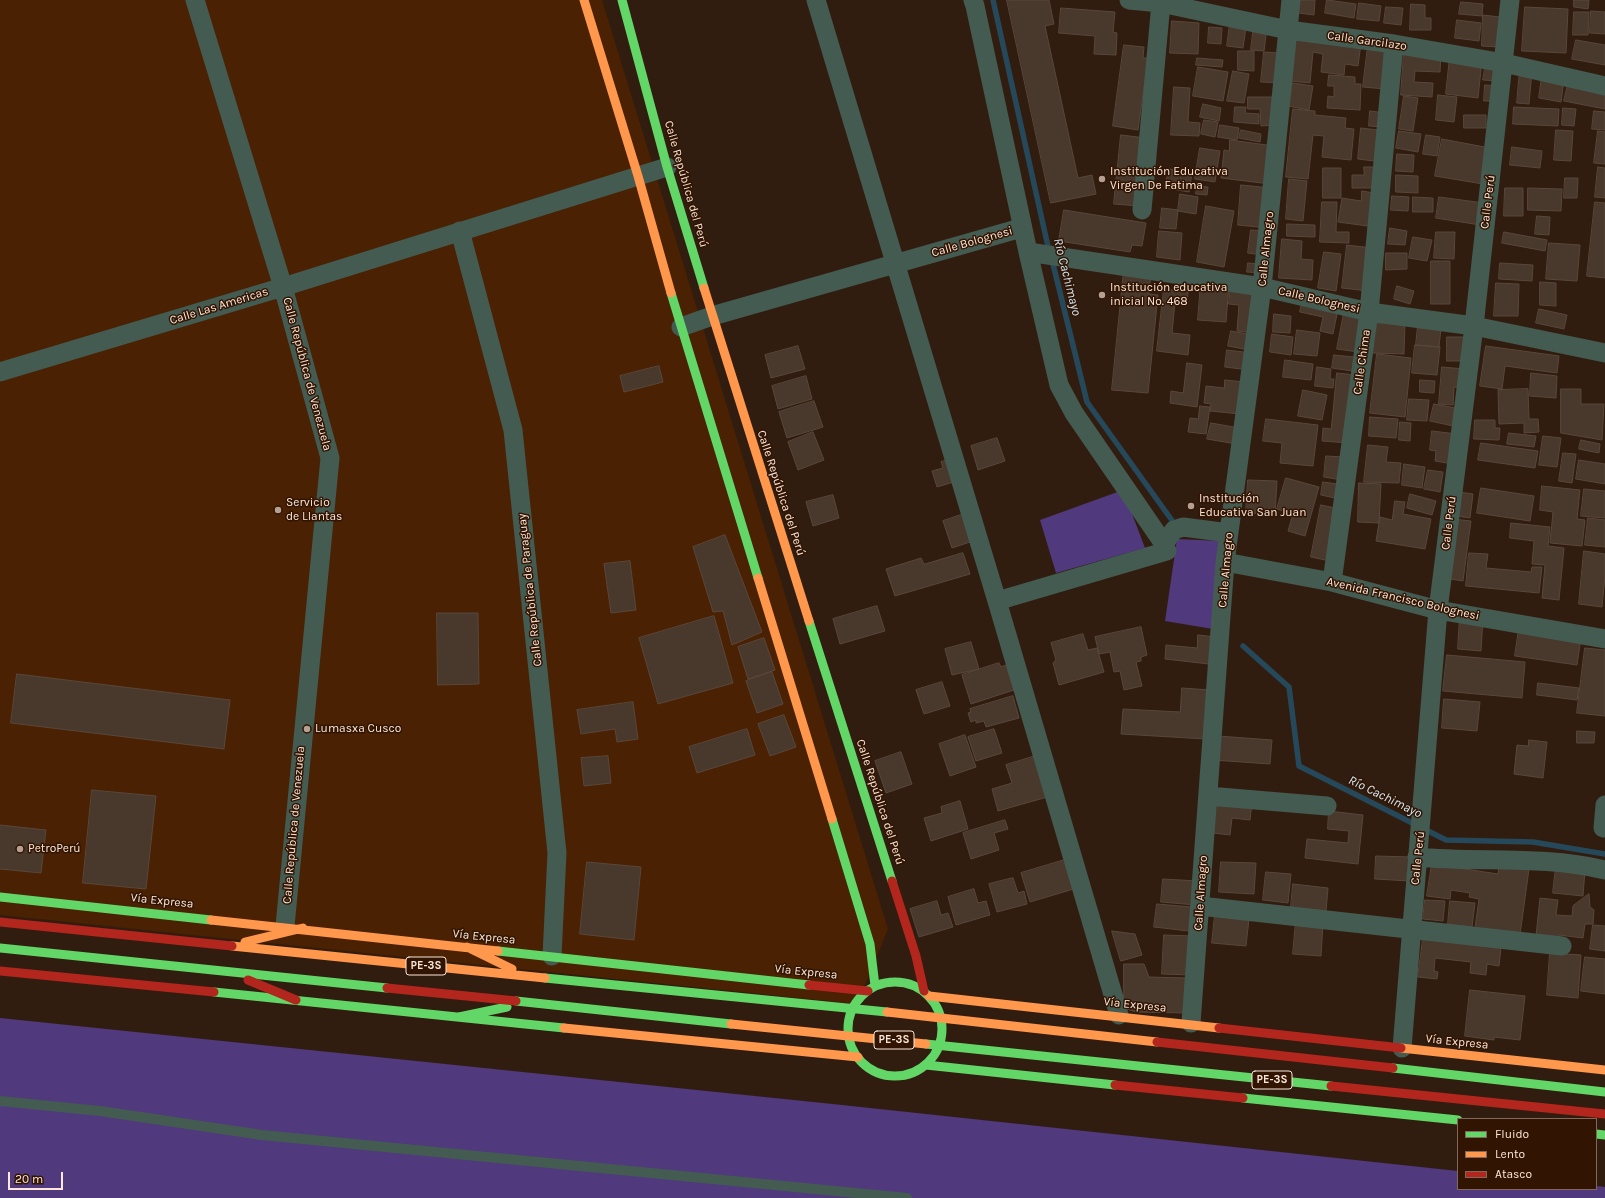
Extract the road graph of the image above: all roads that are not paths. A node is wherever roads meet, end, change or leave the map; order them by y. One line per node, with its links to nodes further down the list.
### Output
1 (195, 0): 21 (street, Calle República de Venezuela)
2 (584, 0): 15 (main road)
3 (622, 0): 14 (main road, Calle República del Perú)
4 (816, 0): 20 (street)
5 (973, 0): 17 (street)
6 (1129, 0): 9 (street, Calle Garcilazo)
7 (1291, 0): 10 (street, Calle Almagro)
8 (1510, 0): 12 (street, Calle Perú)
9 (1161, 3): 10 (street, Calle Garcilazo); 16 (street)
10 (1288, 30): 11 (street, Calle Garcilazo); 22 (street, Calle Almagro)
11 (1394, 44): 12 (street, Calle Garcilazo); 23 (street, Calle Chima)
12 (1504, 63): 13 (street, Calle Garcilazo); 25 (street, Calle Perú)
13 (1605, 86)
14 (668, 167): 15 (street, Calle Las Americas); 24 (main road, Calle República del Perú)
15 (638, 176): 18 (street, Calle Las Americas); 26 (main road)
16 (1142, 210)
17 (1021, 228): 19 (street, Calle Bolognesi); 20 (street, Calle Bolognesi)
18 (460, 231): 21 (street, Calle Las Americas); 51 (street, Calle República de Paraguay)
19 (1033, 253): 22 (street, Calle Bolognesi); 30 (street)
20 (896, 264): 24 (street, Calle Bolognesi); 33 (street)
21 (283, 287): 28 (street, Calle Las Americas); 45 (street, Calle República de Venezuela)
22 (1262, 287): 23 (street, Calle Bolognesi); 29 (street, Calle Almagro)
23 (1369, 312): 25 (street, Calle Bolognesi); 32 (street, Calle Chima)
24 (712, 316): 26 (street, Calle Bolognesi); 56 (main road, Calle República del Perú)
25 (1474, 326): 27 (street, Calle Bolognesi); 34 (street, Calle Perú)
26 (681, 327): 55 (main road)
27 (1605, 353)
28 (0, 372)
29 (1229, 533): 30 (street); 31 (street, Calle Almagro)
30 (1174, 534): 33 (street)
31 (1225, 562): 32 (street, Avenida Francisco Bolognesi); 36 (street, Calle Almagro)
32 (1332, 582): 34 (street, Avenida Francisco Bolognesi)
33 (997, 601): 60 (street)
34 (1438, 610): 35 (street, Avenida Francisco Bolognesi); 40 (street, Calle Perú)
35 (1605, 639)
36 (1208, 796): 38 (street); 43 (street, Calle Almagro)
37 (1605, 804): 39 (street)
38 (1327, 806)
39 (1603, 828)
40 (1418, 848): 41 (street); 46 (street, Calle Perú)
41 (1605, 870)
42 (0, 897): 45 (main road, Vía Expresa / PE-3S)
43 (1200, 906): 46 (street); 63 (street, Calle Almagro)
44 (0, 922): 47 (main road, PE-3S)
45 (294, 927): 47 (main road); 49 (main road, Vía Expresa / PE-3S)
46 (1412, 929): 48 (street); 66 (street, Calle Perú)
47 (230, 946): 54 (main road, PE-3S)
48 (1562, 946)
49 (468, 947): 51 (main road, Vía Expresa / PE-3S); 54 (main road)
50 (0, 948): 53 (main road, PE-3S)
51 (552, 956): 55 (main road, Vía Expresa / PE-3S)
52 (0, 971): 57 (main road)
53 (227, 972): 57 (main road); 58 (main road, PE-3S)
54 (526, 976): 59 (main road, PE-3S)
55 (872, 988): 56 (main road, Vía Expresa / PE-3S); 59 (main road)
56 (926, 994): 60 (main road, Vía Expresa / PE-3S); 62 (main road)
57 (296, 1000): 61 (main road)
58 (526, 1002): 61 (main road); 64 (main road, PE-3S)
59 (852, 1009): 62 (main road, PE-3S); 64 (main road)
60 (1119, 1015): 63 (main road, Vía Expresa / PE-3S)
61 (459, 1017): 67 (main road)
62 (941, 1018): 65 (main road); 71 (main road, PE-3S)
63 (1191, 1023): 66 (main road, Vía Expresa / PE-3S)
64 (848, 1035): 65 (main road, PE-3S); 67 (main road)
65 (940, 1045): 68 (main road); 74 (main road, PE-3S)
66 (1402, 1048): 69 (main road, Vía Expresa / PE-3S)
67 (858, 1057): 68 (main road, PE-3S)
68 (926, 1065): 77 (main road, PE-3S)
69 (1605, 1070)
70 (1605, 1084): 71 (main road)
71 (1580, 1089): 72 (main road, PE-3S)
72 (1605, 1092)
73 (0, 1101): 78 (lane)
74 (1578, 1111): 75 (main road, PE-3S); 76 (main road)
75 (1605, 1114)
76 (1594, 1118)
77 (1457, 1120)
78 (907, 1198)

